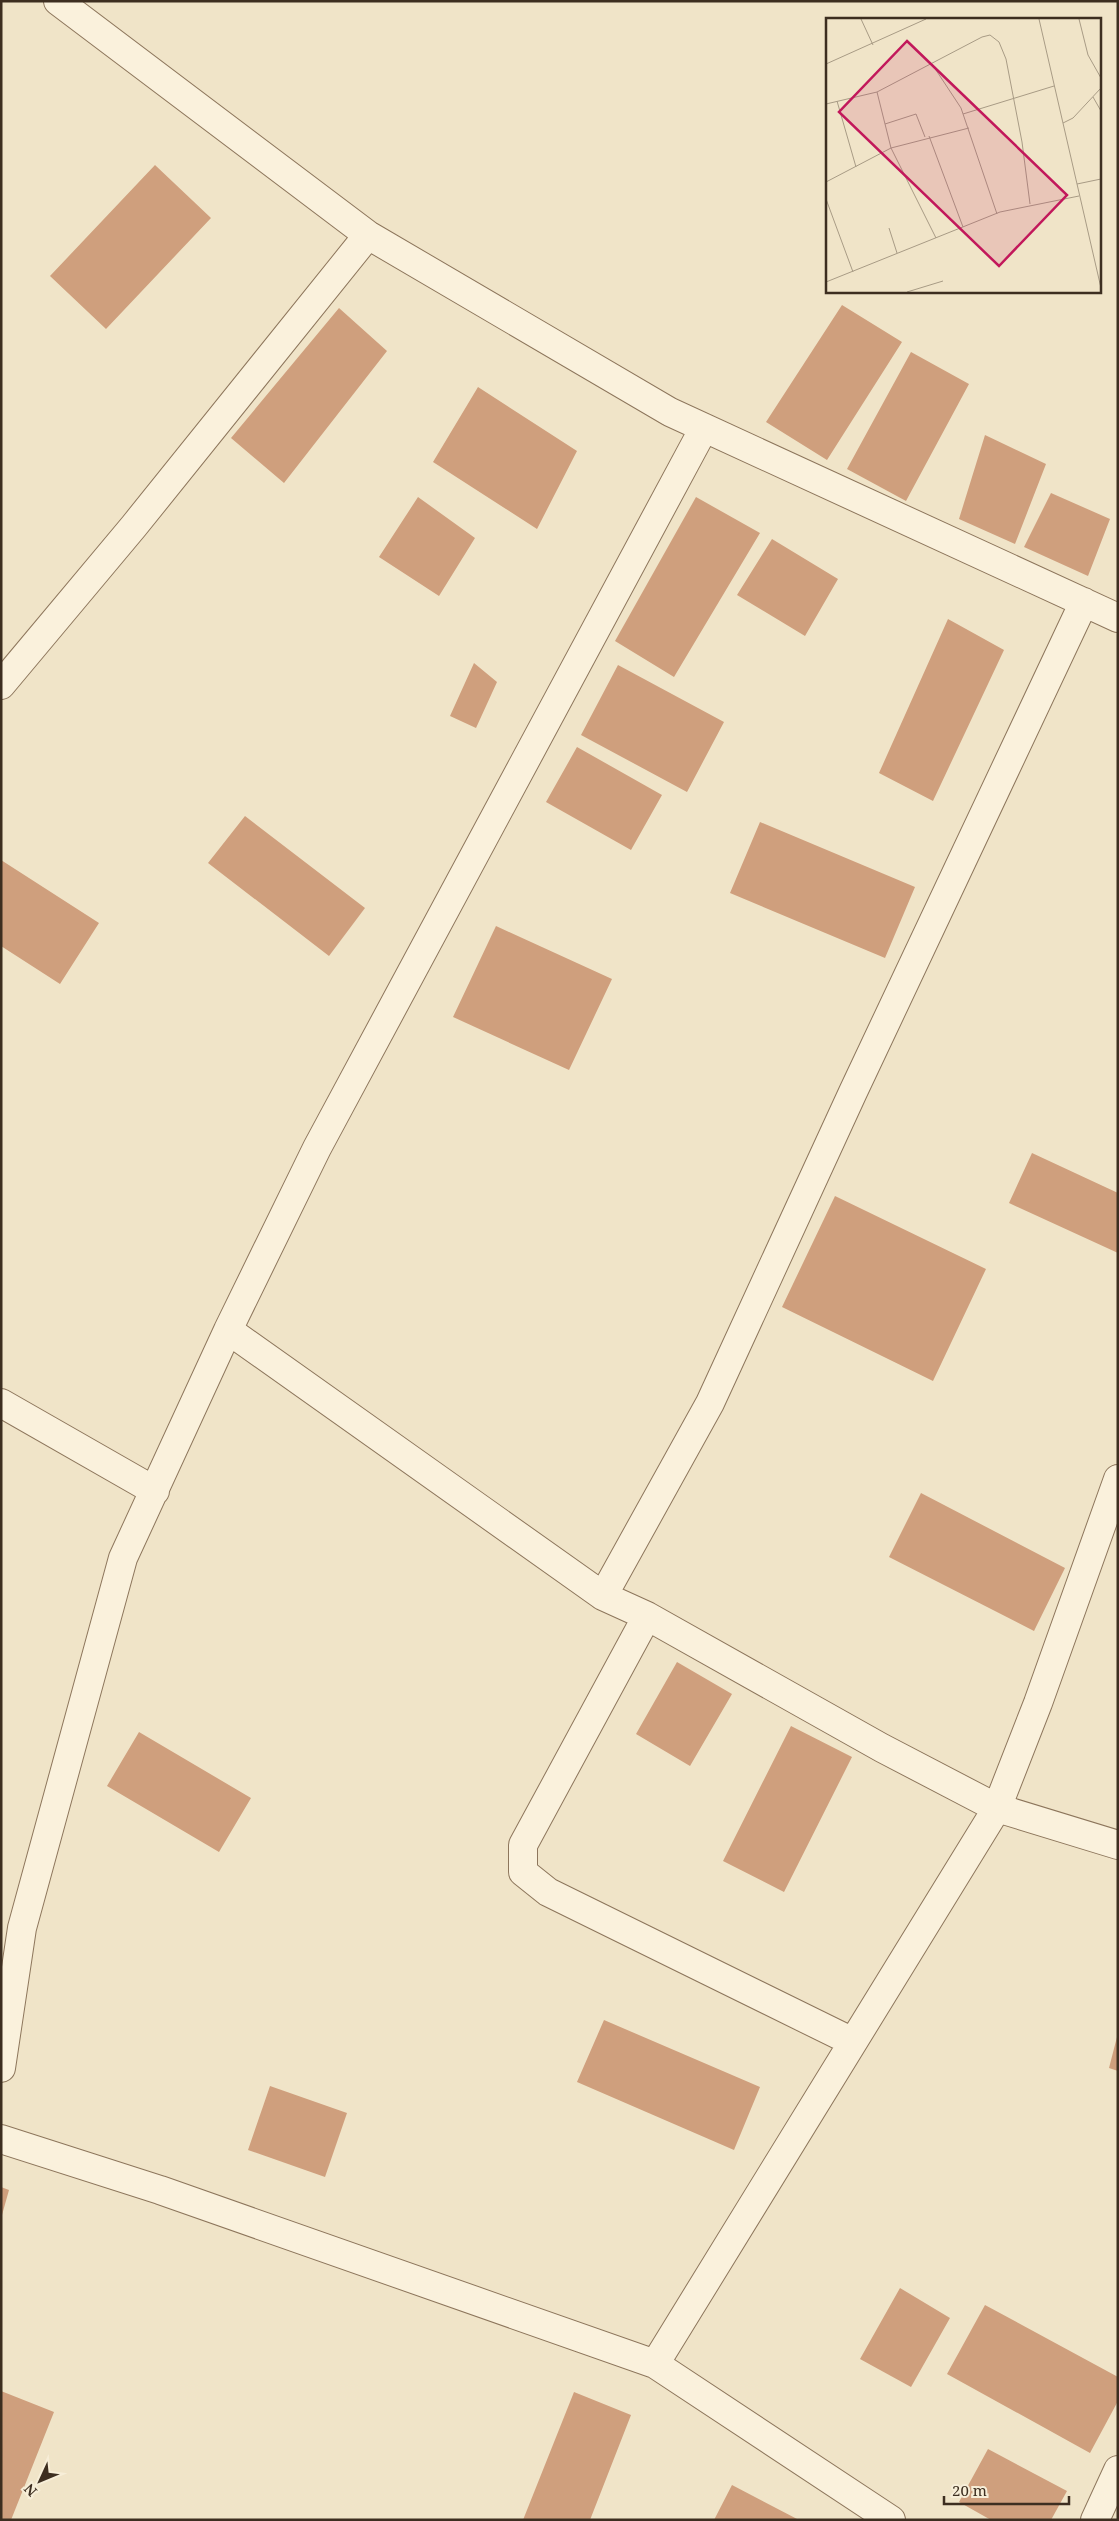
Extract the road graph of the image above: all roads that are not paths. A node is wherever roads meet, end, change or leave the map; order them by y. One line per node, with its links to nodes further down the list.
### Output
1 (58, 1): 2 (street)
2 (368, 235): 3 (street); 6 (street)
3 (704, 428): 4 (street); 7 (street)
4 (1084, 602): 5 (street); 11 (street)
5 (1118, 618)
6 (1, 685)
7 (228, 1330): 10 (street); 11 (street)
8 (1, 1403): 10 (street)
9 (1118, 1479): 13 (street)
10 (155, 1491): 16 (street)
11 (603, 1596): 12 (street)
12 (647, 1616): 13 (street); 15 (street)
13 (997, 1808): 14 (street); 15 (street)
14 (1118, 1845)
15 (853, 2042): 18 (street)
16 (1, 2068)
17 (1, 2139): 18 (street)
18 (655, 2364): 20 (street)
19 (1118, 2470): 21 (street)
20 (891, 2520)
21 (1096, 2520)

